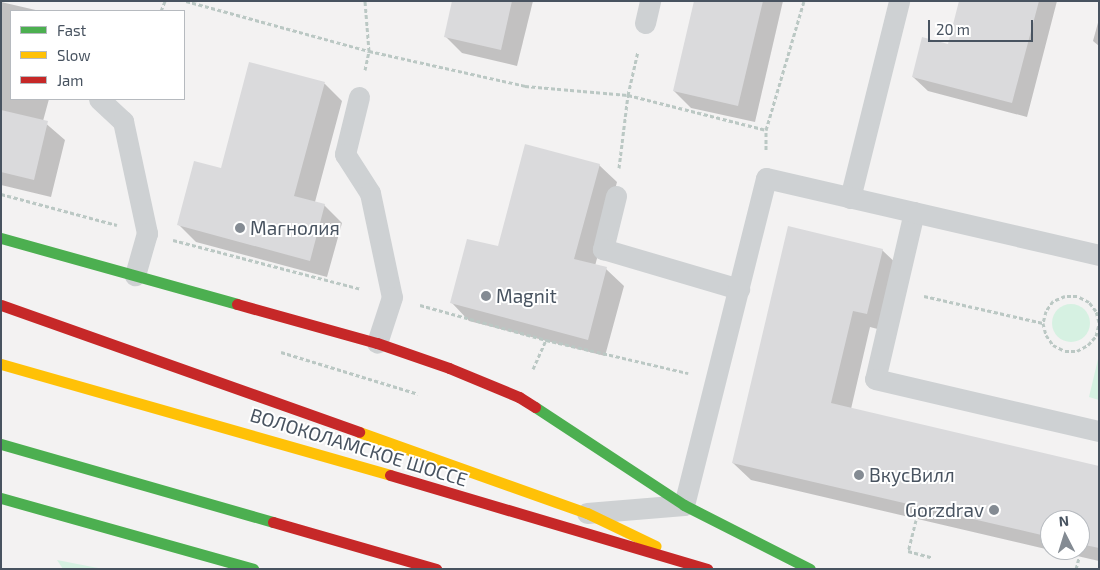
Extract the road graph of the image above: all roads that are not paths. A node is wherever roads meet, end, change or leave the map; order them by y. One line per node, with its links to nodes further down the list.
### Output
1 (650, 1): 3 (lane)
2 (899, 1): 7 (lane)
3 (645, 23)
4 (359, 97): 14 (lane)
5 (100, 100): 11 (lane)
6 (616, 196): 12 (lane)
7 (850, 198): 8 (lane); 12 (lane)
8 (914, 212): 10 (lane); 16 (lane)
9 (1, 238): 11 (main road)
10 (1099, 255)
11 (135, 275): 14 (main road)
12 (739, 289): 19 (lane)
13 (1, 306): 20 (main road)
14 (377, 343): 19 (main road)
15 (1, 364): 21 (main road, ВОЛОКОЛАМСКОЕ ШОССЕ)
16 (1099, 431)
17 (1, 444): 23 (main road)
18 (1, 498): 22 (main road)
19 (684, 506): 20 (lane); 24 (main road)
20 (587, 513): 21 (main road)
21 (703, 568)
22 (253, 569)
23 (436, 569)
24 (810, 569)

